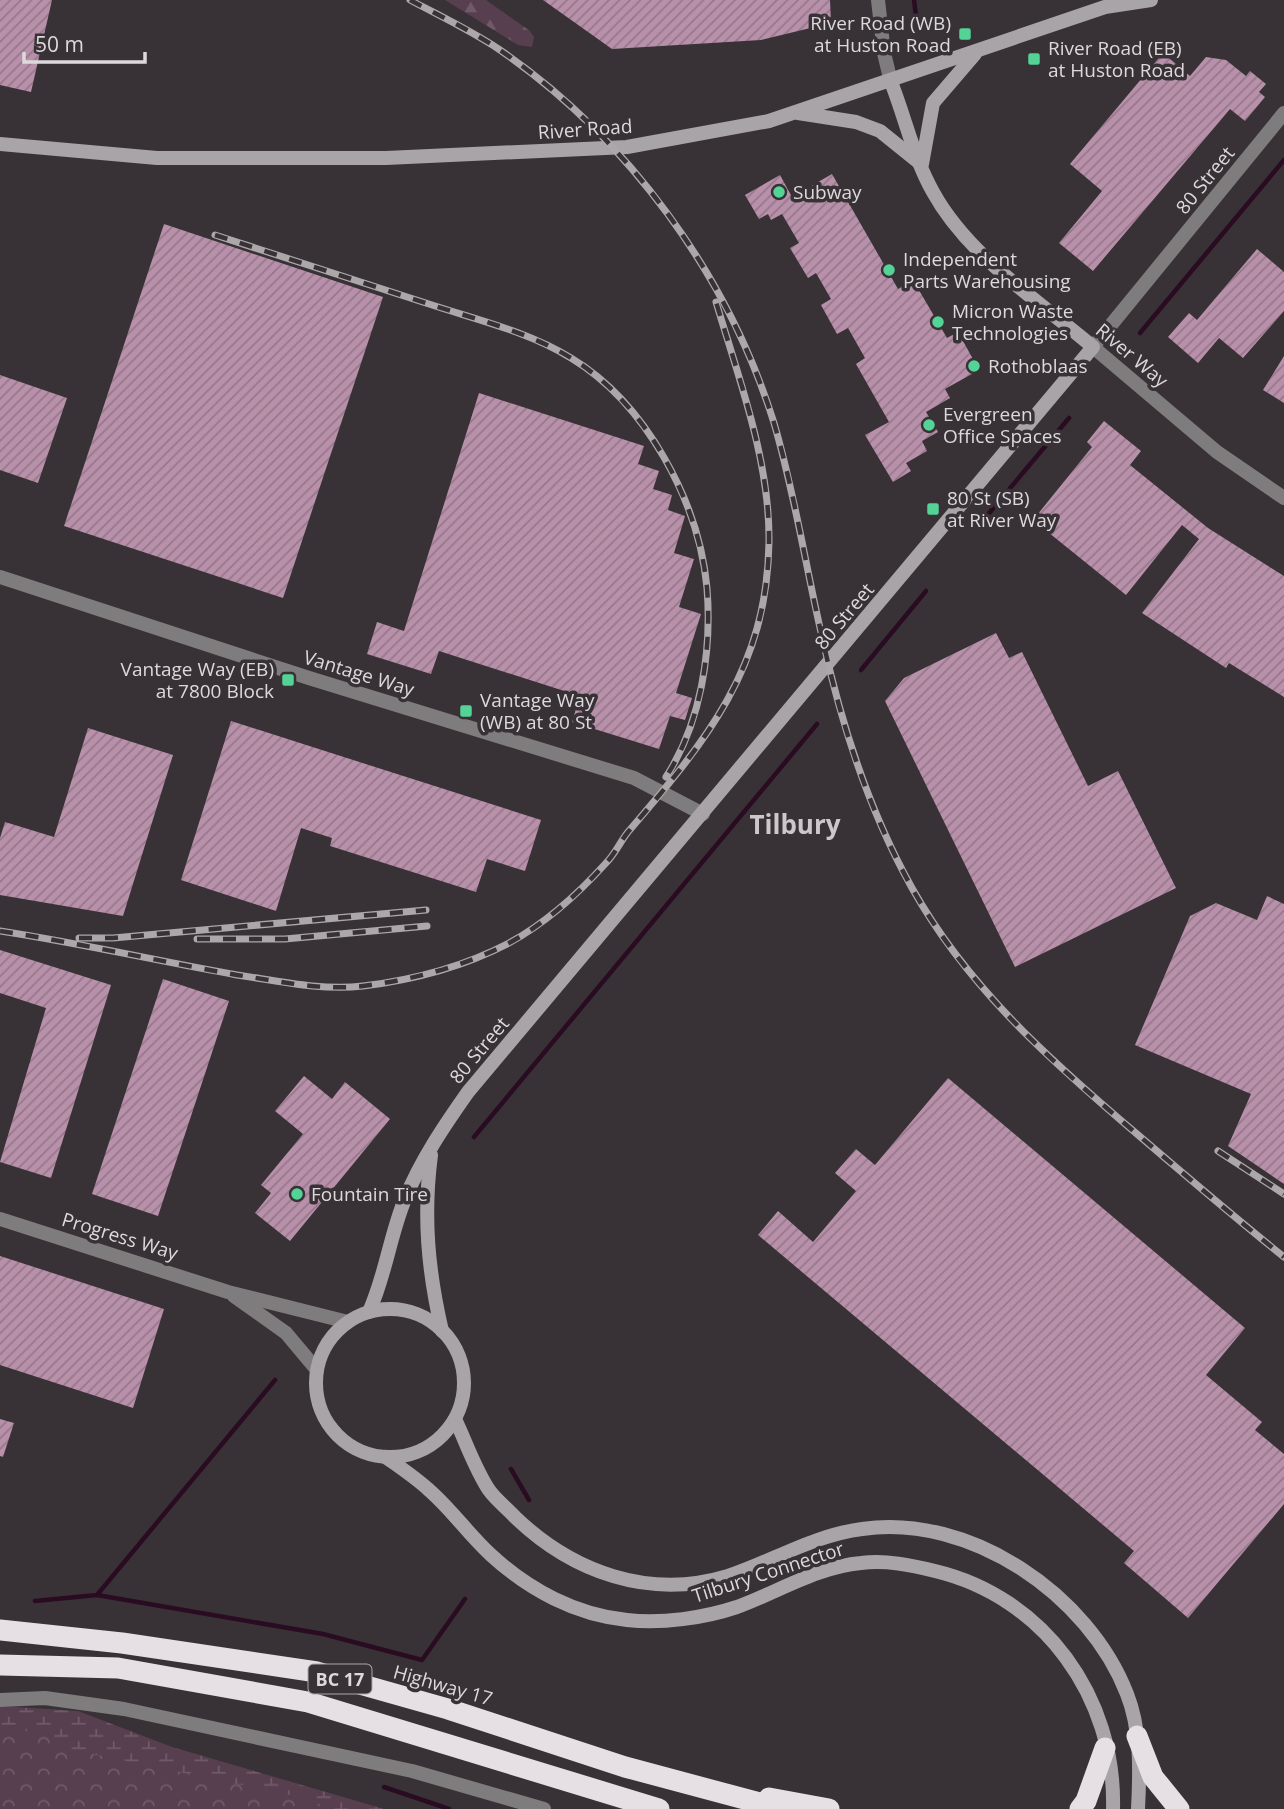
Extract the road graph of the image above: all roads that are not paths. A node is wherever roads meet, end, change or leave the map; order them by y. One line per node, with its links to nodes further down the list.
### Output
1 (878, 0): 4 (street)
2 (1151, 0): 3 (street, River Road)
3 (976, 52): 4 (street, River Road); 8 (street)
4 (891, 82): 5 (street, River Road); 8 (street, River Way)
5 (796, 113): 7 (street, River Road); 8 (street)
6 (1284, 113): 9 (street, 80 Street)
7 (0, 144)
8 (922, 165): 9 (street, River Way)
9 (1093, 347): 10 (street, River Way); 12 (street, 80 Street)
10 (1284, 498)
11 (0, 578): 12 (street, Vantage Way)
12 (703, 814): 13 (street, 80 Street)
13 (432, 1143): 16 (street, 80 Street); 18 (street, 80 Street)
14 (0, 1219): 15 (street, Progress Way)
15 (228, 1292): 17 (street, Progress Way); 19 (street, Progress Way)
16 (369, 1312): 17 (street); 18 (street)
17 (348, 1322): 19 (street)
18 (442, 1331): 20 (street)
19 (317, 1370): 21 (street)
20 (455, 1419): 21 (street); 25 (street, Tilbury Connector)
21 (387, 1458): 26 (street, Tilbury Connector)
22 (0, 1630): 27 (highway, Highway 17 / BC 17)
23 (0, 1665): 29 (highway, BC 17)
24 (0, 1700): 28 (street)
25 (1137, 1736): 34 (street, Tilbury Connector); 35 (highway)
26 (1105, 1748): 32 (highway); 33 (street, Tilbury Connector)
27 (669, 1780): 30 (highway, Highway 17 / BC 17); 31 (highway)
28 (544, 1809)
29 (659, 1809)
30 (782, 1809)
31 (829, 1809)
32 (1080, 1809)
33 (1113, 1809)
34 (1138, 1809)
35 (1179, 1809)

